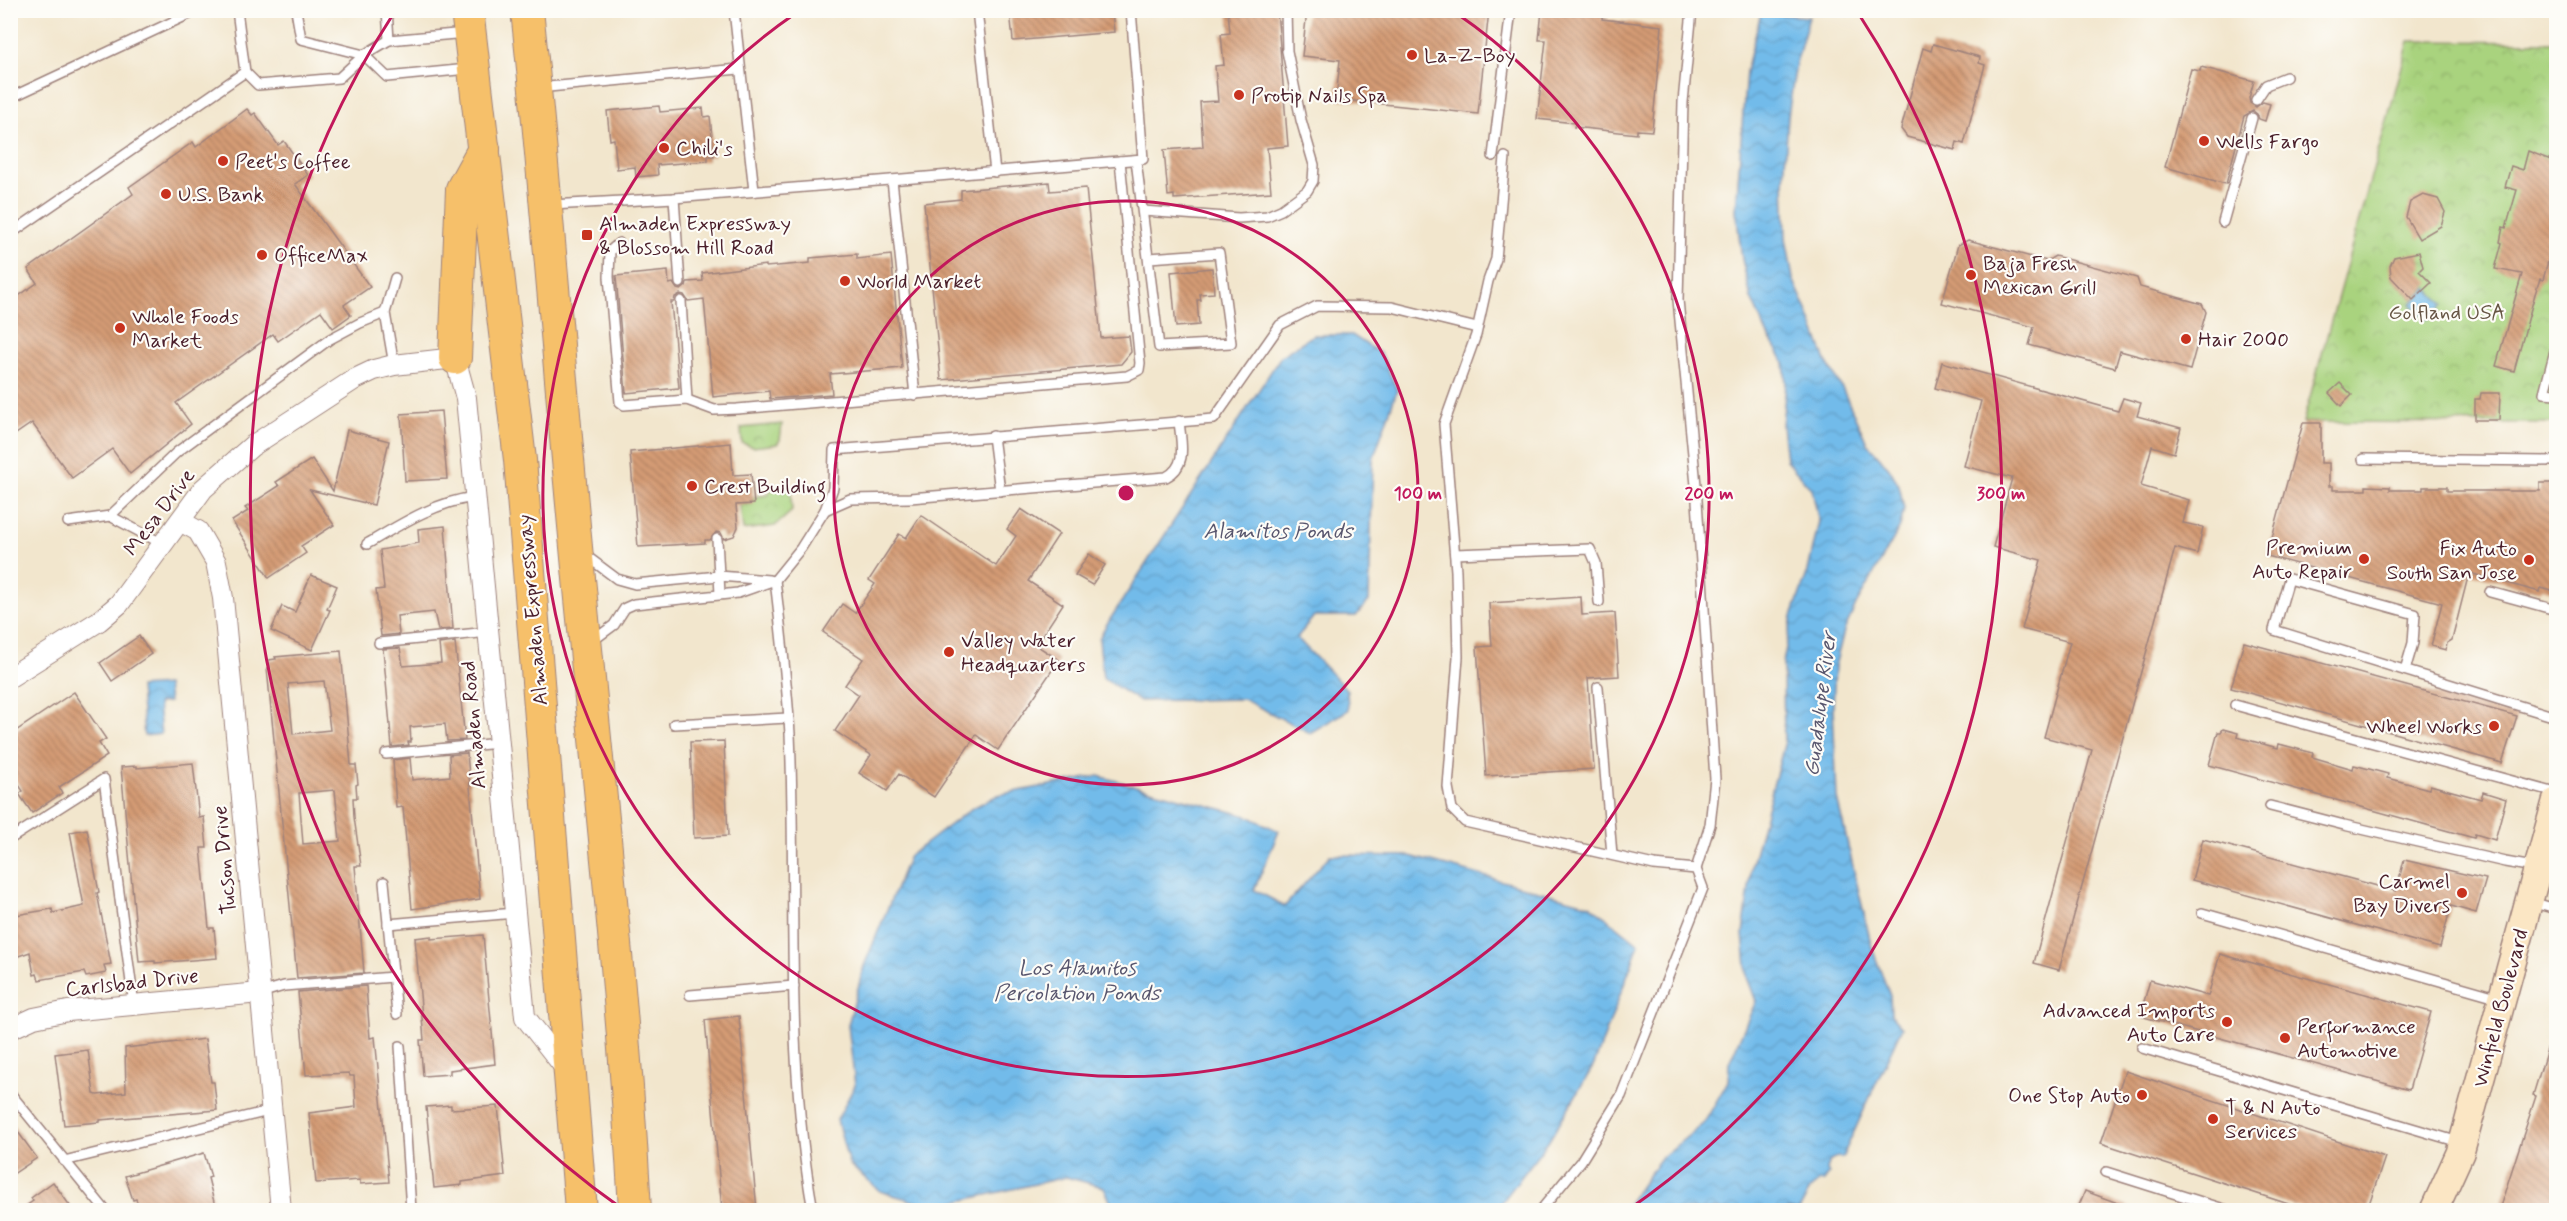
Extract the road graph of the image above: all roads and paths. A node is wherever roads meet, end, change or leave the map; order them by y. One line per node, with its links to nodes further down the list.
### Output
1 (198, 10): 20 (lane)
2 (237, 10): 17 (lane)
3 (296, 10): 14 (lane)
4 (387, 10): 13 (lane)
5 (527, 10): 19 (main road)
6 (734, 10): 16 (lane)
7 (977, 10): 28 (lane)
8 (1131, 10): 26 (lane)
9 (1286, 10): 33 (lane)
10 (1511, 10): 24 (lane)
11 (1692, 10): 89 (lane)
12 (469, 22): 13 (lane); 15 (main road, Almaden Expressway)
13 (389, 40): 14 (lane)
14 (364, 55): 15 (lane); 17 (lane)
15 (474, 68): 23 (main road, Almaden Expressway)
16 (739, 69): 19 (lane); 30 (lane)
17 (245, 72): 35 (lane)
18 (2286, 77): 21 (lane)
19 (535, 88): 32 (main road)
20 (10, 98)
21 (2256, 100)
22 (2252, 118): 34 (lane)
23 (484, 149): 44 (main road); 107 (main road, Almaden Expressway)
24 (1493, 156)
25 (1505, 157): 42 (lane)
26 (1136, 160): 27 (lane); 33 (lane)
27 (1120, 161): 28 (lane); 47 (lane)
28 (995, 172): 29 (lane)
29 (892, 180): 30 (lane); 47 (lane)
30 (754, 191): 31 (lane)
31 (674, 198): 32 (lane); 39 (lane)
32 (546, 206): 64 (main road)
33 (1143, 212): 37 (lane)
34 (2223, 222)
35 (10, 234)
36 (619, 243): 48 (lane)
37 (1149, 258): 37 (lane)
38 (395, 278): 41 (lane)
39 (680, 283)
40 (681, 301): 48 (lane)
41 (385, 314): 45 (lane); 58 (lane)
42 (1477, 328): 49 (lane); 65 (lane)
43 (2556, 348): 46 (lane)
44 (455, 358): 45 (street, Mesa Drive); 55 (street, Almaden Road)
45 (394, 365): 59 (street, Mesa Drive)
46 (2556, 394)
47 (915, 395): 48 (lane)
48 (687, 400)
49 (1179, 421): 50 (lane); 54 (lane)
50 (993, 436): 53 (lane); 54 (lane)
51 (2363, 459): 52 (lane)
52 (2556, 461)
53 (833, 488): 56 (lane); 57 (lane)
54 (1000, 490): 56 (lane)
55 (475, 497): 63 (lane); 72 (street, Almaden Road)
56 (850, 499): 57 (lane)
57 (825, 510): 67 (lane)
58 (110, 516): 60 (lane); 62 (lane)
59 (180, 521): 62 (street, Mesa Drive); 99 (street, Tucson Drive)
60 (68, 522)
61 (717, 539): 66 (lane)
62 (163, 544): 76 (street, Mesa Drive)
63 (367, 544)
64 (576, 548): 66 (lane); 74 (main road)
65 (1455, 554): 70 (lane); 88 (lane)
66 (719, 576): 67 (lane); 69 (lane)
67 (775, 580): 69 (lane); 80 (lane)
68 (2490, 592): 71 (lane)
69 (720, 594): 74 (lane)
70 (1599, 602)
71 (2556, 610)
72 (489, 632): 73 (lane); 82 (street, Almaden Road)
73 (379, 643)
74 (587, 646): 117 (main road)
75 (2404, 670): 75 (lane); 79 (lane)
76 (10, 677)
77 (1598, 687): 88 (lane)
78 (2235, 705): 84 (lane)
79 (2556, 717)
80 (788, 718): 81 (lane); 98 (lane)
81 (674, 724)
82 (499, 743): 83 (lane); 94 (street, Almaden Road)
83 (386, 754)
84 (2556, 793)
85 (2556, 802): 90 (street, Winfield Boulevard)
86 (2270, 806): 90 (lane)
87 (10, 839): 102 (lane)
88 (1612, 855): 89 (lane)
89 (1696, 869): 119 (lane)
90 (2547, 870): 92 (street, Winfield Boulevard)
91 (384, 882): 96 (lane)
92 (2529, 901): 93 (lane); 101 (street, Winfield Boulevard)
93 (2556, 909)
94 (515, 913): 96 (lane); 107 (street, Almaden Road)
95 (2202, 914): 101 (lane)
96 (388, 924): 97 (lane)
97 (393, 977): 99 (lane); 103 (lane)
98 (794, 986): 100 (lane); 118 (lane)
99 (260, 993): 102 (street, Carlsbad Drive); 109 (street, Tucson Drive)
100 (690, 995)
101 (2503, 999): 110 (street, Winfield Boulevard)
102 (134, 1005): 104 (street, Carlsbad Drive)
103 (397, 1014)
104 (10, 1029)
105 (400, 1046): 115 (lane)
106 (2142, 1048): 110 (lane)
107 (570, 1075): 116 (main road, Almaden Expressway)
108 (10, 1093): 111 (lane)
109 (273, 1110): 111 (lane); 114 (street, Tucson Drive)
110 (2463, 1143): 121 (street, Winfield Boulevard)
111 (63, 1161): 113 (lane)
112 (2106, 1172): 120 (lane)
113 (105, 1210)
114 (281, 1210)
115 (411, 1210)
116 (581, 1210)
117 (635, 1210)
118 (813, 1210)
119 (1541, 1210)
120 (2227, 1210)
121 (2434, 1210)

